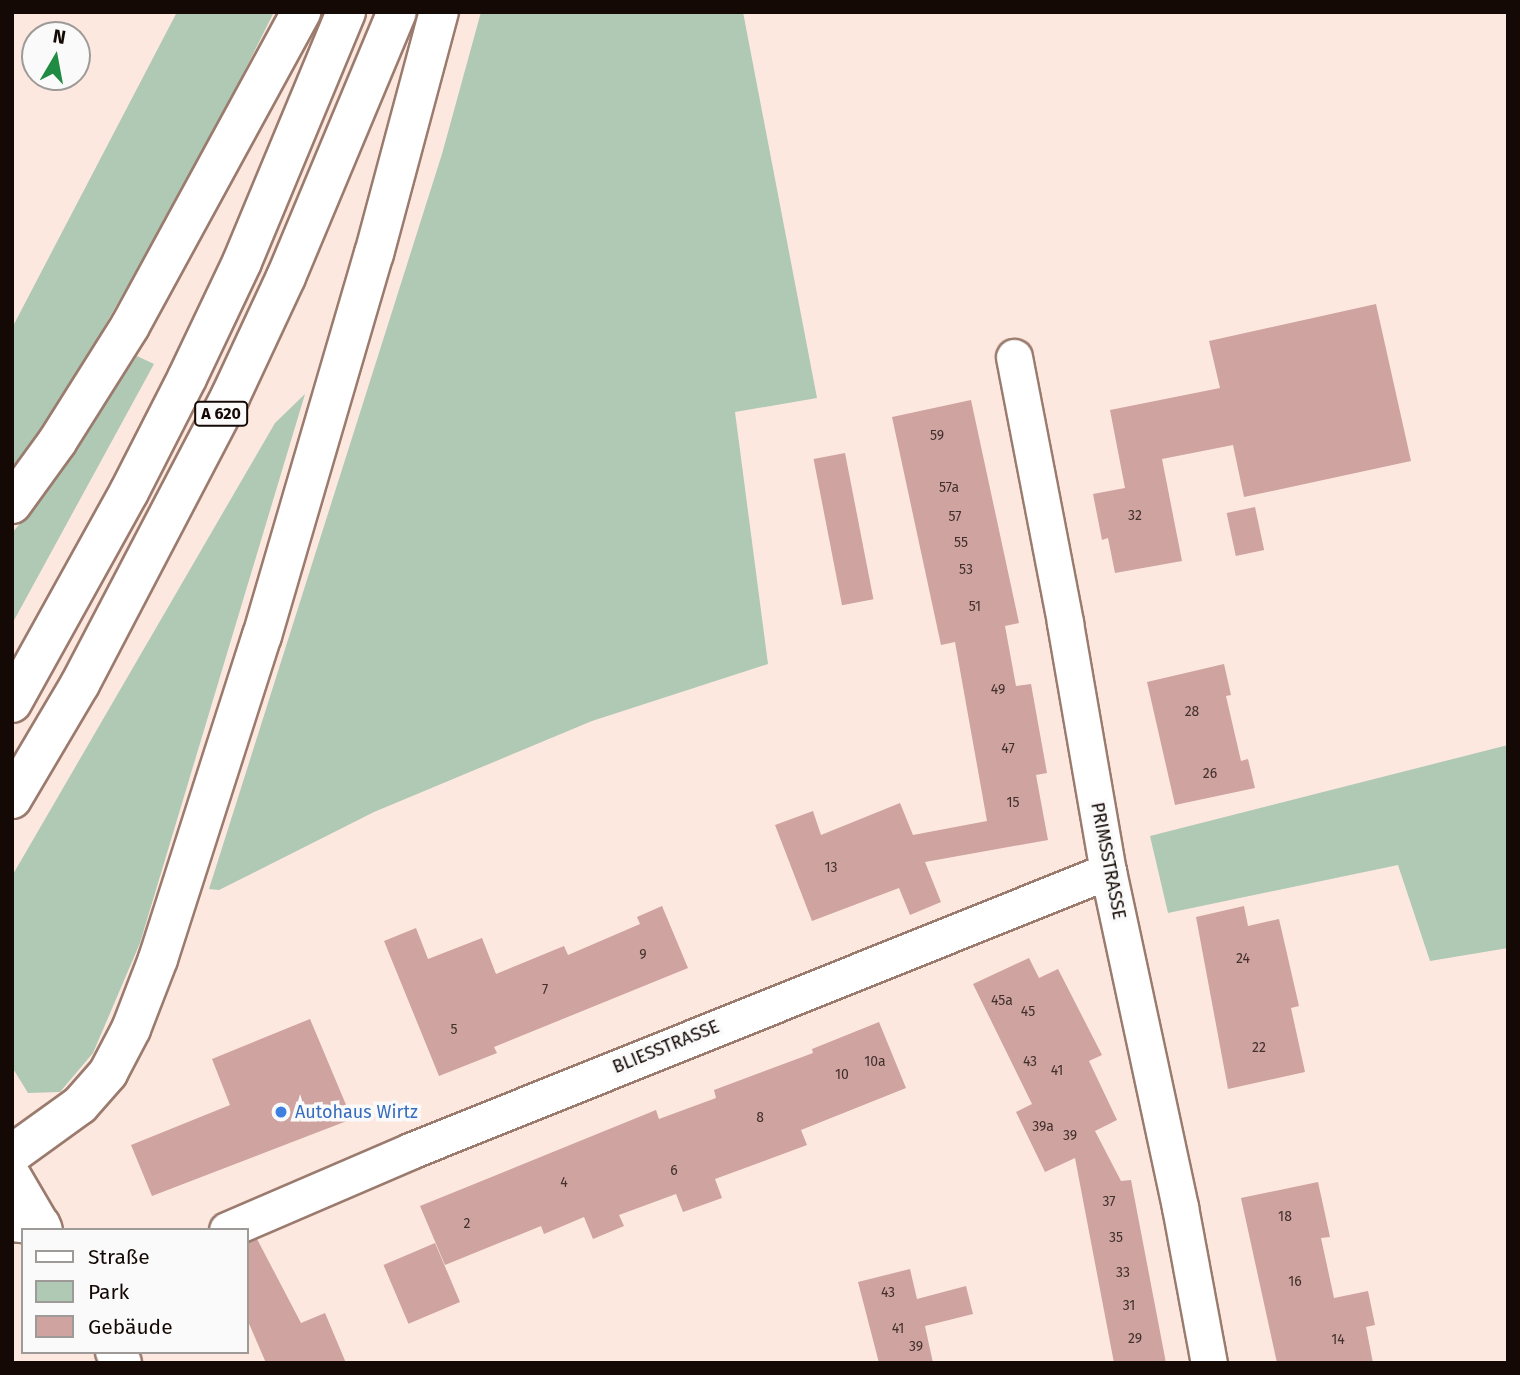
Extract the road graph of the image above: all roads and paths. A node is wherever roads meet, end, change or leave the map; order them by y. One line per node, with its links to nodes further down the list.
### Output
1 (301, 12): 6 (main road)
2 (346, 12): 7 (main road, A 620)
3 (397, 12): 8 (main road, A 620)
4 (439, 12): 10 (main road)
5 (1014, 358): 9 (street, PRIMSSTRASSE)
6 (12, 504)
7 (12, 703)
8 (12, 799)
9 (1108, 871): 13 (street, BLIESSTRASSE); 14 (street, PRIMSSTRASSE)
10 (12, 1154)
11 (12, 1177): 12 (main road)
12 (32, 1226)
13 (232, 1228)
14 (1209, 1363)

